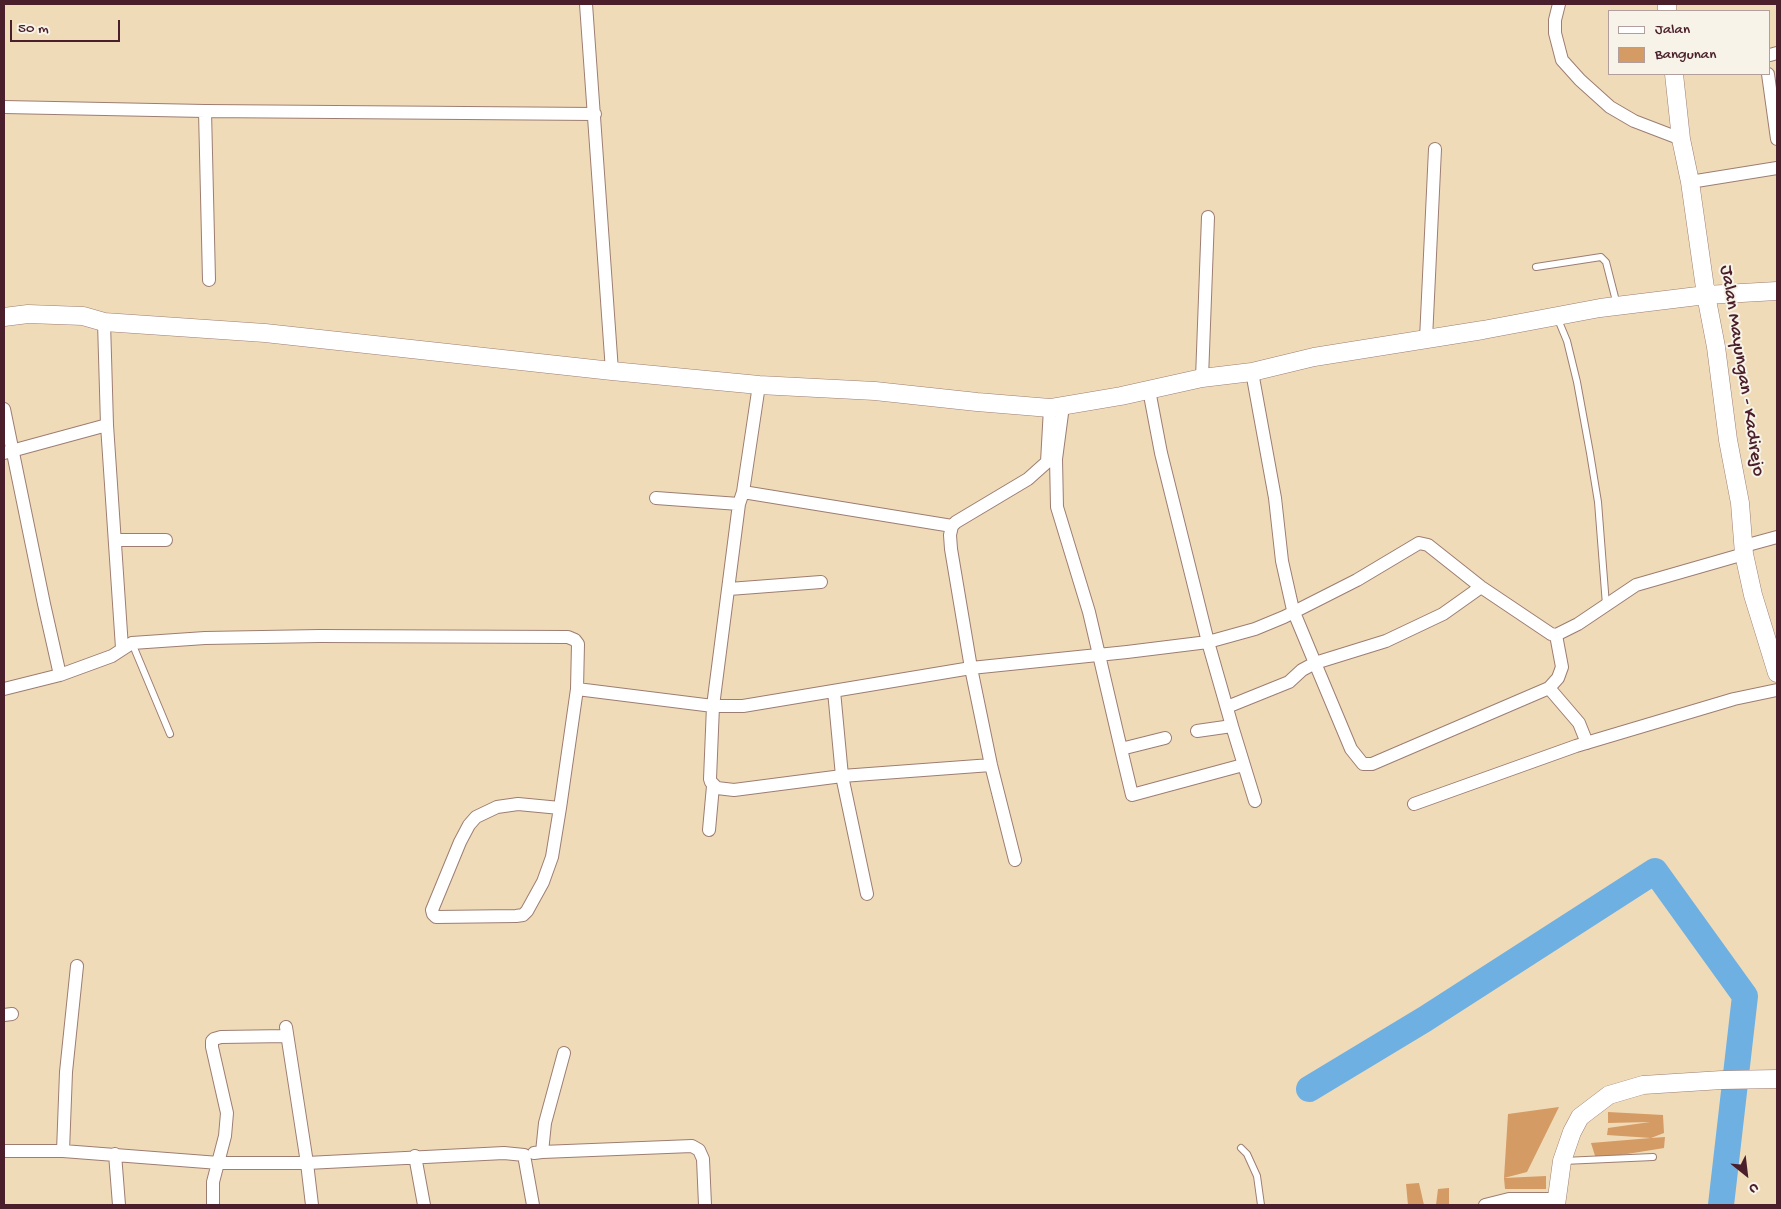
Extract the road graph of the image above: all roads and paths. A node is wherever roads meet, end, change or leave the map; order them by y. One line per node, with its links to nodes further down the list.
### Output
1 (586, 4): 7 (street)
2 (1559, 4): 8 (street)
3 (1674, 75): 8 (street, Jalan Mayungan - Kadirejo)
4 (1768, 75): 9 (street)
5 (4, 107): 6 (street)
6 (205, 111): 7 (street); 15 (street)
7 (595, 114): 23 (street)
8 (1681, 139): 12 (street, Jalan Mayungan - Kadirejo)
9 (1777, 139)
10 (1435, 149): 22 (street)
11 (1777, 168): 12 (street)
12 (1690, 182): 17 (street, Jalan Mayungan - Kadirejo)
13 (1208, 218): 25 (street)
14 (1536, 267): 18 (lane)
15 (209, 280)
16 (1777, 291): 17 (street)
17 (1706, 295): 18 (street); 38 (street, Jalan Mayungan - Kadirejo)
18 (1618, 306): 19 (street)
19 (1557, 316): 22 (street); 42 (lane)
20 (4, 317): 21 (street)
21 (104, 322): 23 (street); 30 (street)
22 (1426, 339): 24 (street)
23 (612, 371): 26 (street)
24 (1252, 372): 25 (street); 43 (street)
25 (1202, 378): 27 (street)
26 (759, 385): 28 (street); 33 (street)
27 (1148, 390): 28 (street); 45 (street)
28 (1057, 407): 34 (street); 47 (street)
29 (4, 409): 31 (street)
30 (107, 426): 31 (street); 36 (street)
31 (7, 452): 51 (street)
32 (656, 498): 33 (street)
33 (741, 498): 34 (street); 41 (street)
34 (952, 526): 49 (street)
35 (1777, 537): 38 (street)
36 (115, 540): 37 (street); 46 (street)
37 (166, 540)
38 (1744, 550): 42 (street); 50 (street, Jalan Mayungan - Kadirejo)
39 (822, 582): 41 (street)
40 (1481, 587): 43 (street); 44 (street); 48 (street)
41 (729, 589): 57 (street)
42 (1606, 605): 44 (street)
43 (1293, 610): 45 (street); 48 (street)
44 (1556, 635): 52 (street)
45 (1208, 642): 47 (street); 58 (street)
46 (127, 646): 51 (street); 54 (street); 61 (lane)
47 (1100, 654): 49 (street); 64 (street)
48 (1315, 663): 52 (street); 58 (street)
49 (971, 668): 56 (street); 65 (street)
50 (1777, 671)
51 (60, 676): 53 (street)
52 (1549, 688): 63 (street)
53 (4, 689)
54 (577, 689): 57 (street); 71 (street)
55 (1777, 690): 63 (street)
56 (834, 691): 57 (street); 67 (street)
57 (713, 706): 68 (street)
58 (1227, 707): 59 (street)
59 (1232, 726): 60 (street); 66 (street)
60 (1197, 731)
61 (170, 734)
62 (1165, 738): 64 (street)
63 (1587, 743): 70 (street)
64 (1121, 749): 66 (street)
65 (991, 765): 67 (street); 73 (street)
66 (1243, 765): 69 (street)
67 (842, 776): 68 (street); 74 (street)
68 (713, 786): 72 (street)
69 (1255, 801)
70 (1414, 804)
71 (560, 808): 71 (street)
72 (709, 830)
73 (1015, 860)
74 (867, 894)
75 (77, 966): 79 (street)
76 (564, 1053): 81 (street)
77 (1776, 1079): 86 (street)
78 (1241, 1148): 96 (lane)
79 (63, 1150): 80 (street); 82 (street)
80 (4, 1151)
81 (542, 1152): 83 (street); 95 (street)
82 (115, 1154): 87 (street); 90 (street)
83 (524, 1154): 84 (street); 94 (street)
84 (414, 1156): 88 (street); 93 (street)
85 (1653, 1157): 86 (lane)
86 (1562, 1161): 89 (street)
87 (219, 1163): 88 (street); 88 (street); 91 (street)
88 (307, 1163): 92 (street)
89 (1556, 1202): 97 (street)
90 (119, 1205)
91 (213, 1205)
92 (312, 1205)
93 (424, 1205)
94 (533, 1205)
95 (704, 1205)
96 (1261, 1205)
97 (1486, 1205)

